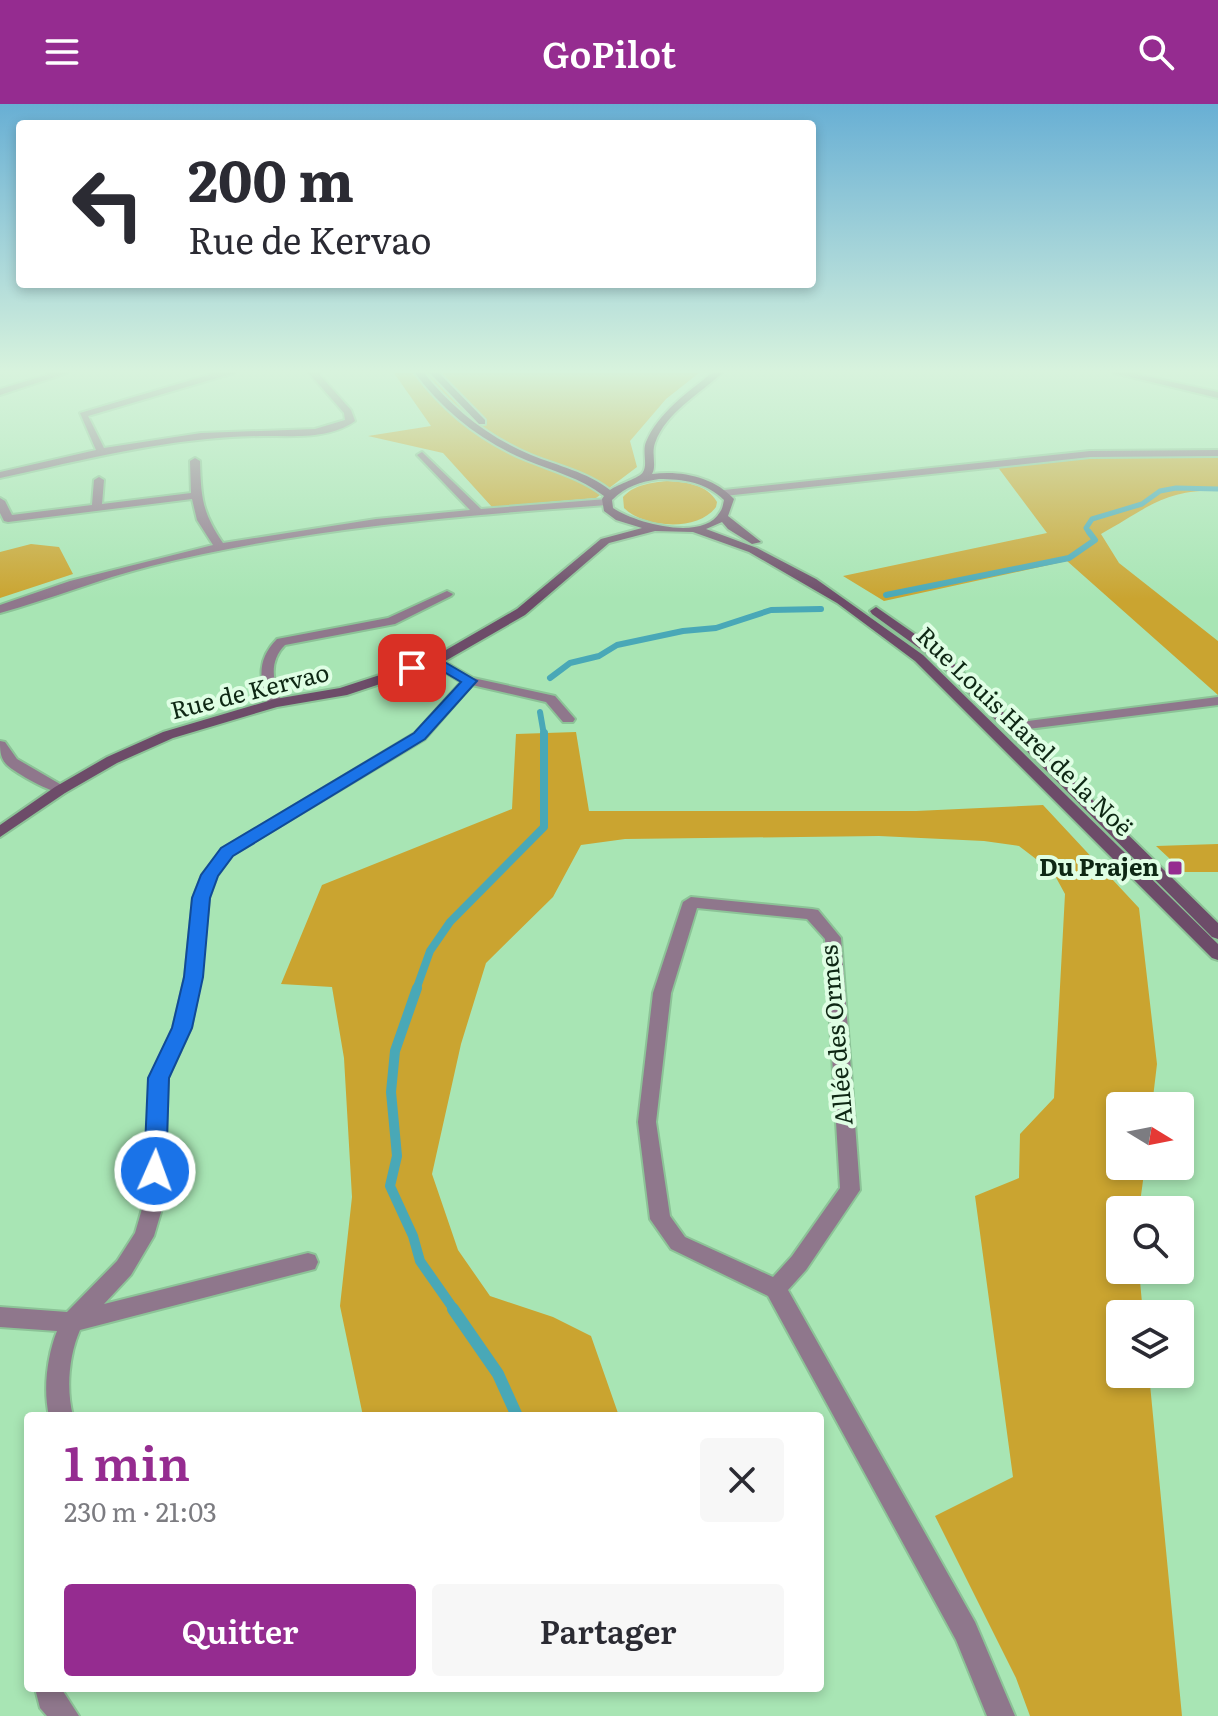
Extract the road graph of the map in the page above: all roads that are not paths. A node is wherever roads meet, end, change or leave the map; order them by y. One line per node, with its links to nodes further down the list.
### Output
1 (100, 448): 6 (street)
2 (118, 448): 6 (street)
3 (508, 448): 18 (main road)
4 (528, 448): 15 (main road)
5 (650, 448): 8 (main road)
6 (101, 451): 11 (street)
7 (1218, 453): 16 (street)
8 (648, 454): 12 (main road); 13 (main road)
9 (422, 455): 21 (street)
10 (195, 461): 17 (street)
11 (0, 475)
12 (676, 476): 13 (main road); 16 (main road)
13 (644, 478): 15 (main road)
14 (99, 480): 20 (street)
15 (615, 480): 18 (main road)
16 (724, 493): 22 (main road)
17 (196, 495): 20 (street); 27 (street)
18 (609, 498): 21 (street); 23 (main road)
19 (0, 501): 20 (street)
20 (97, 507)
21 (478, 512): 27 (street)
22 (723, 517): 25 (main road); 35 (main road, Rue Louis Harel de la Noë)
23 (617, 518): 24 (main road); 26 (main road, Rue de Kervao)
24 (651, 529): 25 (main road); 26 (main road, Rue de Kervao)
25 (693, 529): 40 (main road, Rue Louis Harel de la Noë)
26 (605, 541): 30 (main road, Rue de Kervao)
27 (219, 546): 29 (street)
28 (447, 594): 33 (street)
29 (0, 609)
30 (436, 661): 31 (street); 33 (main road, Rue de Kervao)
31 (469, 681): 34 (street); 44 (street)
32 (1218, 701): 35 (street)
33 (275, 703): 37 (main road, Rue de Kervao)
34 (568, 719)
35 (1013, 727): 39 (main road, Rue Louis Harel de la Noë)
36 (0, 745): 37 (street)
37 (60, 790): 38 (main road, Rue de Kervao)
38 (0, 832)
39 (1218, 933)
40 (1218, 954)
41 (308, 1262): 44 (street)
42 (776, 1289): 42 (street, Allée des Ormes); 48 (street)
43 (0, 1317): 44 (street)
44 (72, 1322): 45 (street)
45 (60, 1412)
46 (49, 1692): 47 (street)
47 (65, 1716)
48 (1001, 1716)

